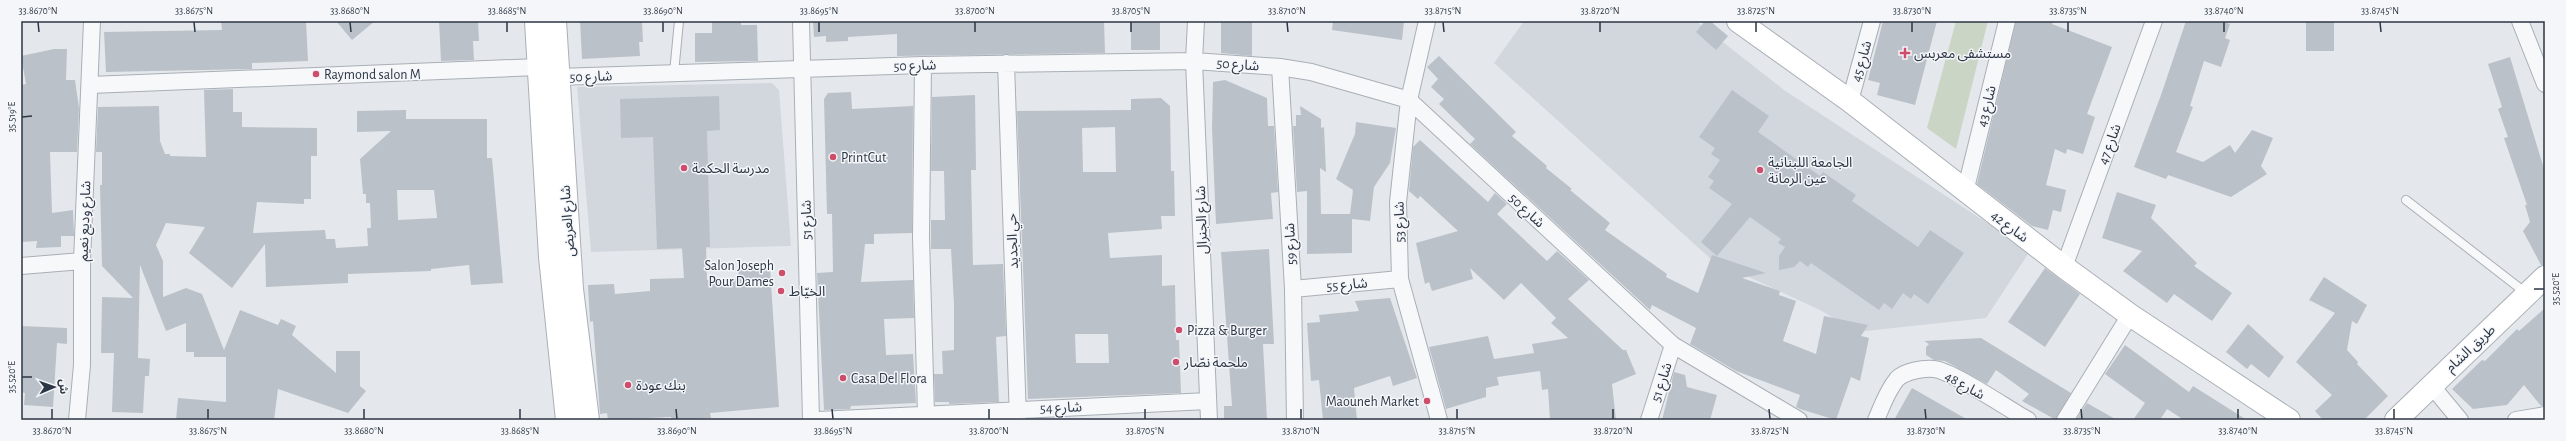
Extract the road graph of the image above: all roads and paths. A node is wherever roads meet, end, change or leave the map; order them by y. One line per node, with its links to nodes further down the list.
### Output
1 (92, 21): 22 (street, شارع وديع نعيم)
2 (536, 21): 16 (main road, شارع العريض)
3 (555, 21): 20 (main road, شارع العريض)
4 (679, 21): 19 (lane)
5 (801, 21): 18 (street, شارع 51)
6 (1196, 21): 13 (street, شارع الجنرال)
7 (1427, 21): 23 (street, شارع 53)
8 (1738, 21): 24 (main road, شارع 42)
9 (1872, 21): 24 (street, شارع 45)
10 (2007, 21): 25 (street, شارع 43)
11 (2154, 21): 29 (street, شارع 47)
12 (2520, 21): 21 (street)
13 (1194, 61): 14 (street, شارع 50); 17 (street, شارع 50); 37 (street, شارع الجنرال)
14 (1006, 63): 15 (street, شارع 50); 39 (street, حي الجديد)
15 (923, 65): 18 (street, شارع 50); 38 (street)
16 (538, 67): 22 (street); 42 (main road, شارع العريض)
17 (1280, 67): 23 (street, شارع 50); 32 (street, شارع 59)
18 (803, 69): 19 (street, شارع 50); 44 (street, شارع 51)
19 (674, 73): 20 (street, شارع 50)
20 (557, 77): 43 (main road, شارع العريض)
21 (2545, 84)
22 (90, 85): 27 (street, شارع وديع نعيم)
23 (1409, 100): 31 (street, شارع 53); 35 (street, شارع 50)
24 (1850, 101): 25 (main road, شارع 42)
25 (1965, 192): 29 (main road, شارع 42)
26 (2406, 200): 33 (lane)
27 (82, 261): 28 (street); 41 (street, شارع وديع نعيم)
28 (21, 266)
29 (2064, 267): 34 (main road, شارع 42)
30 (2545, 277): 33 (main road, طريق الشام)
31 (1400, 279): 32 (street, شارع 55); 48 (street, شارع 53)
32 (1293, 289): 47 (street, شارع 59)
33 (2528, 295): 36 (main road, طريق الشام)
34 (2130, 315): 53 (street); 54 (main road, شارع 42)
35 (1673, 345): 49 (street, شارع 51); 50 (street, شارع 50)
36 (2431, 385): 55 (main road, طريق الشام); 56 (street)
37 (1208, 401): 39 (street, شارع 54); 46 (street, شارع الجنرال)
38 (926, 414): 39 (street, شارع 54); 45 (street, شارع 54)
39 (1018, 414)
40 (2545, 415): 57 (street)
41 (77, 420)
42 (567, 420)
43 (588, 420)
44 (811, 420)
45 (818, 420)
46 (1209, 420)
47 (1295, 420)
48 (1439, 420)
49 (1649, 420)
50 (1799, 420)
51 (1876, 420): 52 (street, شارع 48)
52 (2028, 420)
53 (2065, 420)
54 (2289, 420)
55 (2396, 420)
56 (2460, 420)
57 (2516, 420)

